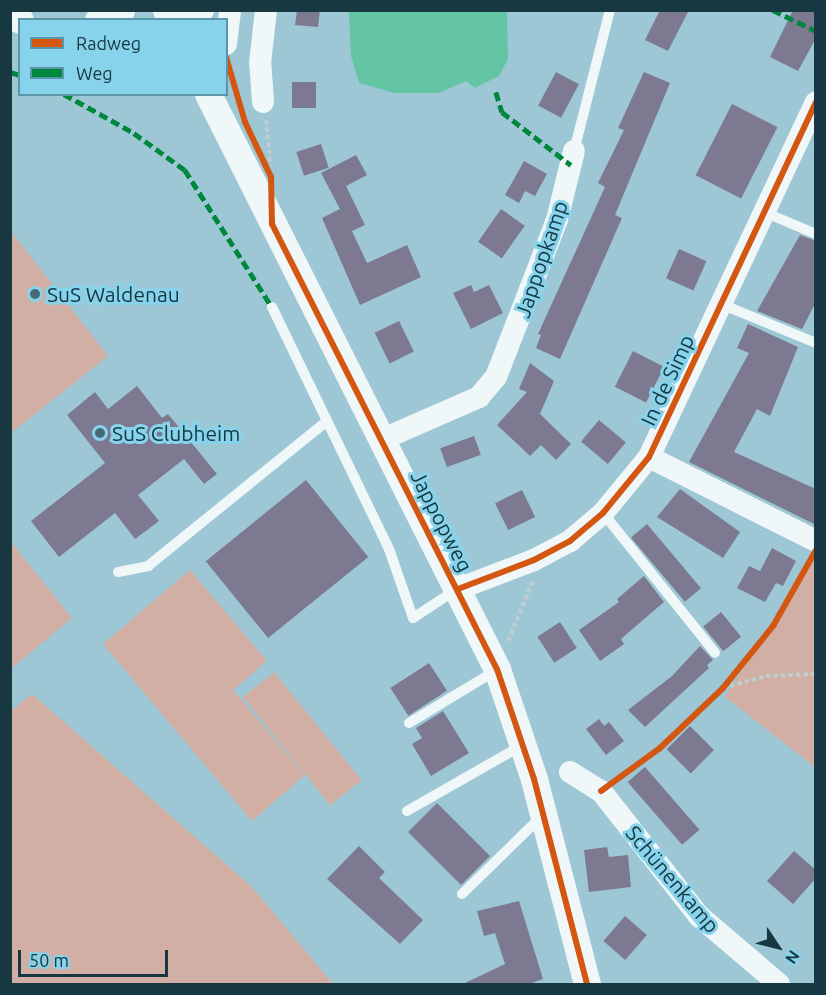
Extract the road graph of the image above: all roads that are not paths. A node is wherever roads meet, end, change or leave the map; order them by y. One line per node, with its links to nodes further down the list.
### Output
1 (121, 10): 5 (street)
2 (230, 10): 6 (street)
3 (266, 10): 8 (street)
4 (610, 10): 10 (lane, Jappopkamp)
5 (103, 18)
6 (228, 27)
7 (208, 96): 17 (street, Jappopweg)
8 (263, 102)
9 (816, 102): 11 (street, In de Simp)
10 (574, 151): 17 (street, Jappopkamp)
11 (764, 212): 12 (lane); 13 (street, In de Simp)
12 (816, 234)
13 (721, 304): 15 (lane); 18 (street, In de Simp)
14 (272, 307): 16 (lane)
15 (816, 344)
16 (327, 421): 21 (lane); 22 (lane)
17 (383, 439): 22 (street, Jappopweg)
18 (649, 457): 19 (street, In de Simp); 20 (street, In de Simp)
19 (603, 513): 22 (street, In de Simp); 23 (lane)
20 (816, 541)
21 (118, 572)
22 (458, 589): 24 (street, Jappopweg)
23 (715, 653)
24 (497, 669): 25 (lane); 26 (street, Jappopweg)
25 (409, 723)
26 (524, 744): 28 (lane); 29 (street, Jappopweg)
27 (570, 772): 32 (street, Schünenkamp)
28 (407, 811)
29 (543, 814): 30 (lane); 31 (street, Jappopweg)
30 (462, 894)
31 (587, 984)
32 (779, 984)

